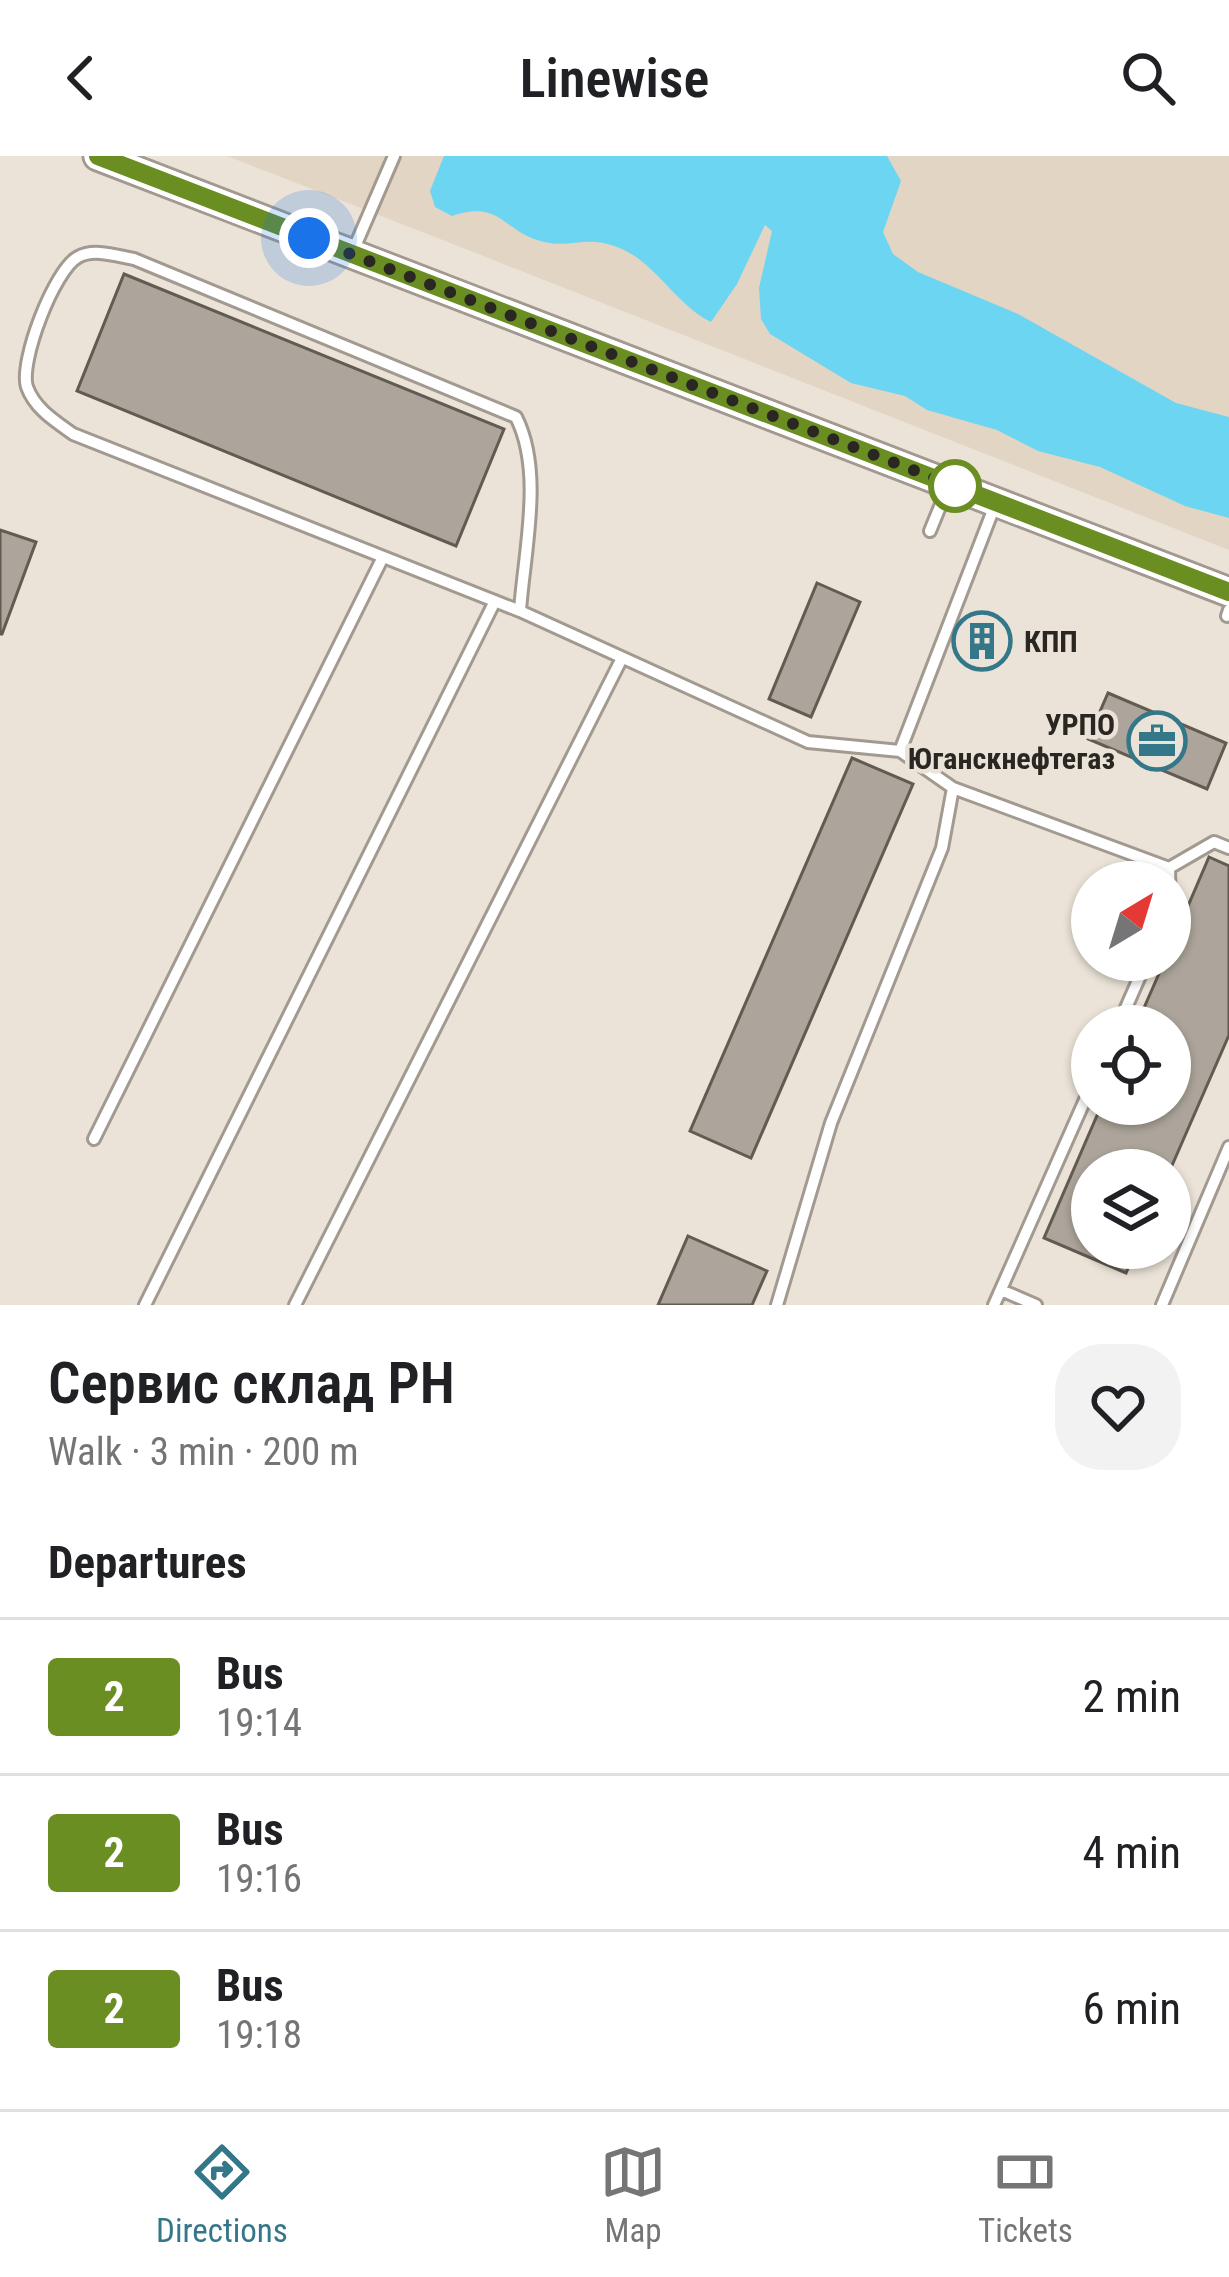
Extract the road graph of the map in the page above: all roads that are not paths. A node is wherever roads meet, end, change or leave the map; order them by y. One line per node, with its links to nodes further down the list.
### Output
1 (98, 156): 3 (street)
2 (394, 156): 3 (lane)
3 (352, 254): 4 (street)
4 (949, 484): 5 (street); 6 (lane)
5 (997, 502): 9 (street); 12 (lane)
6 (930, 531)
7 (383, 557): 8 (lane); 10 (lane); 18 (lane)
8 (495, 601): 10 (lane); 21 (lane)
9 (1228, 606)
10 (520, 611): 11 (lane)
11 (622, 658): 12 (lane); 22 (lane)
12 (900, 751): 13 (lane)
13 (953, 788): 15 (lane); 23 (lane)
14 (1229, 848): 16 (lane)
15 (1150, 861)
16 (1181, 861)
17 (1074, 1125): 20 (lane)
18 (94, 1139)
19 (1229, 1147): 26 (lane)
20 (1001, 1290): 24 (lane); 25 (lane)
21 (145, 1305)
22 (295, 1305)
23 (777, 1305)
24 (994, 1305)
25 (1036, 1305)
26 (1162, 1305)

